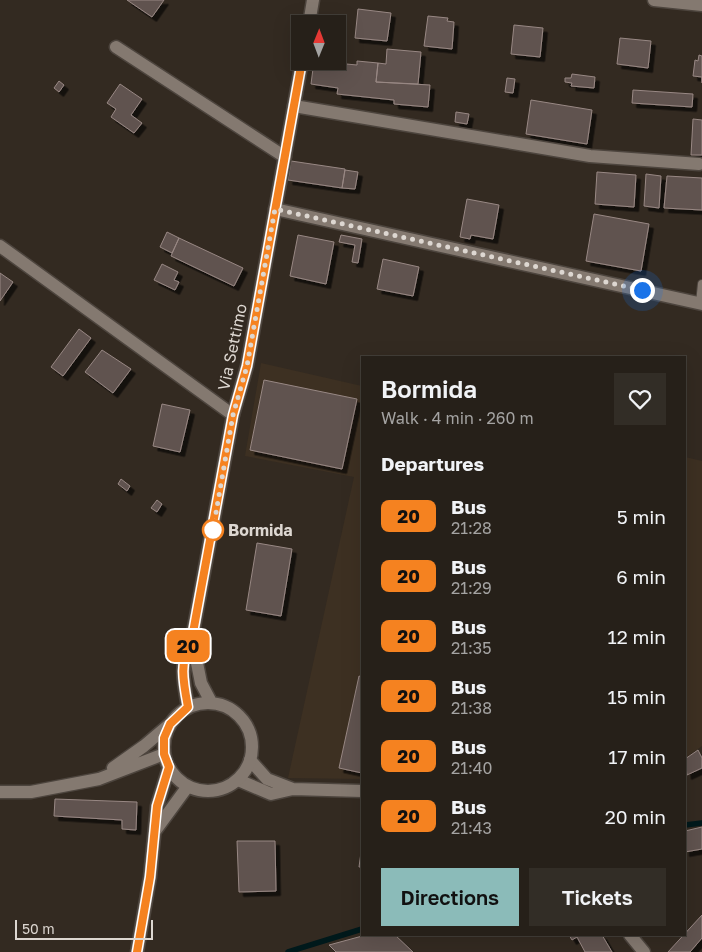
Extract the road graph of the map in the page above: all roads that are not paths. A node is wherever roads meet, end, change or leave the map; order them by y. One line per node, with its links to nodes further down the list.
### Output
1 (313, 0): 4 (street)
2 (654, 0): 3 (street)
3 (702, 5)
4 (310, 15)
5 (116, 47): 8 (street)
6 (300, 70): 7 (street, Via Settimo)
7 (294, 106): 8 (street, Via Settimo); 9 (street)
8 (285, 157): 10 (street, Via Settimo)
9 (699, 164)
10 (275, 209): 13 (street); 14 (street, Via Settimo)
11 (0, 246): 14 (street)
12 (702, 284): 13 (lane)
13 (701, 304)
14 (233, 415): 15 (street, Via Settimo)
15 (192, 638): 16 (street, Via Settimo); 17 (street, Via Settimo)
16 (211, 702): 17 (street); 20 (street)
17 (188, 707): 18 (street)
18 (170, 724): 19 (street); 22 (street)
19 (164, 754): 21 (street); 22 (street)
20 (250, 760): 23 (street); 25 (street)
21 (169, 767): 24 (street); 28 (street)
22 (99, 780): 27 (street)
23 (238, 780): 24 (street); 25 (street)
24 (188, 786): 28 (street)
25 (293, 789): 26 (street)
26 (361, 791)
27 (0, 792)
28 (155, 831): 31 (street)
29 (631, 936): 30 (street)
30 (641, 951)
31 (137, 952)

